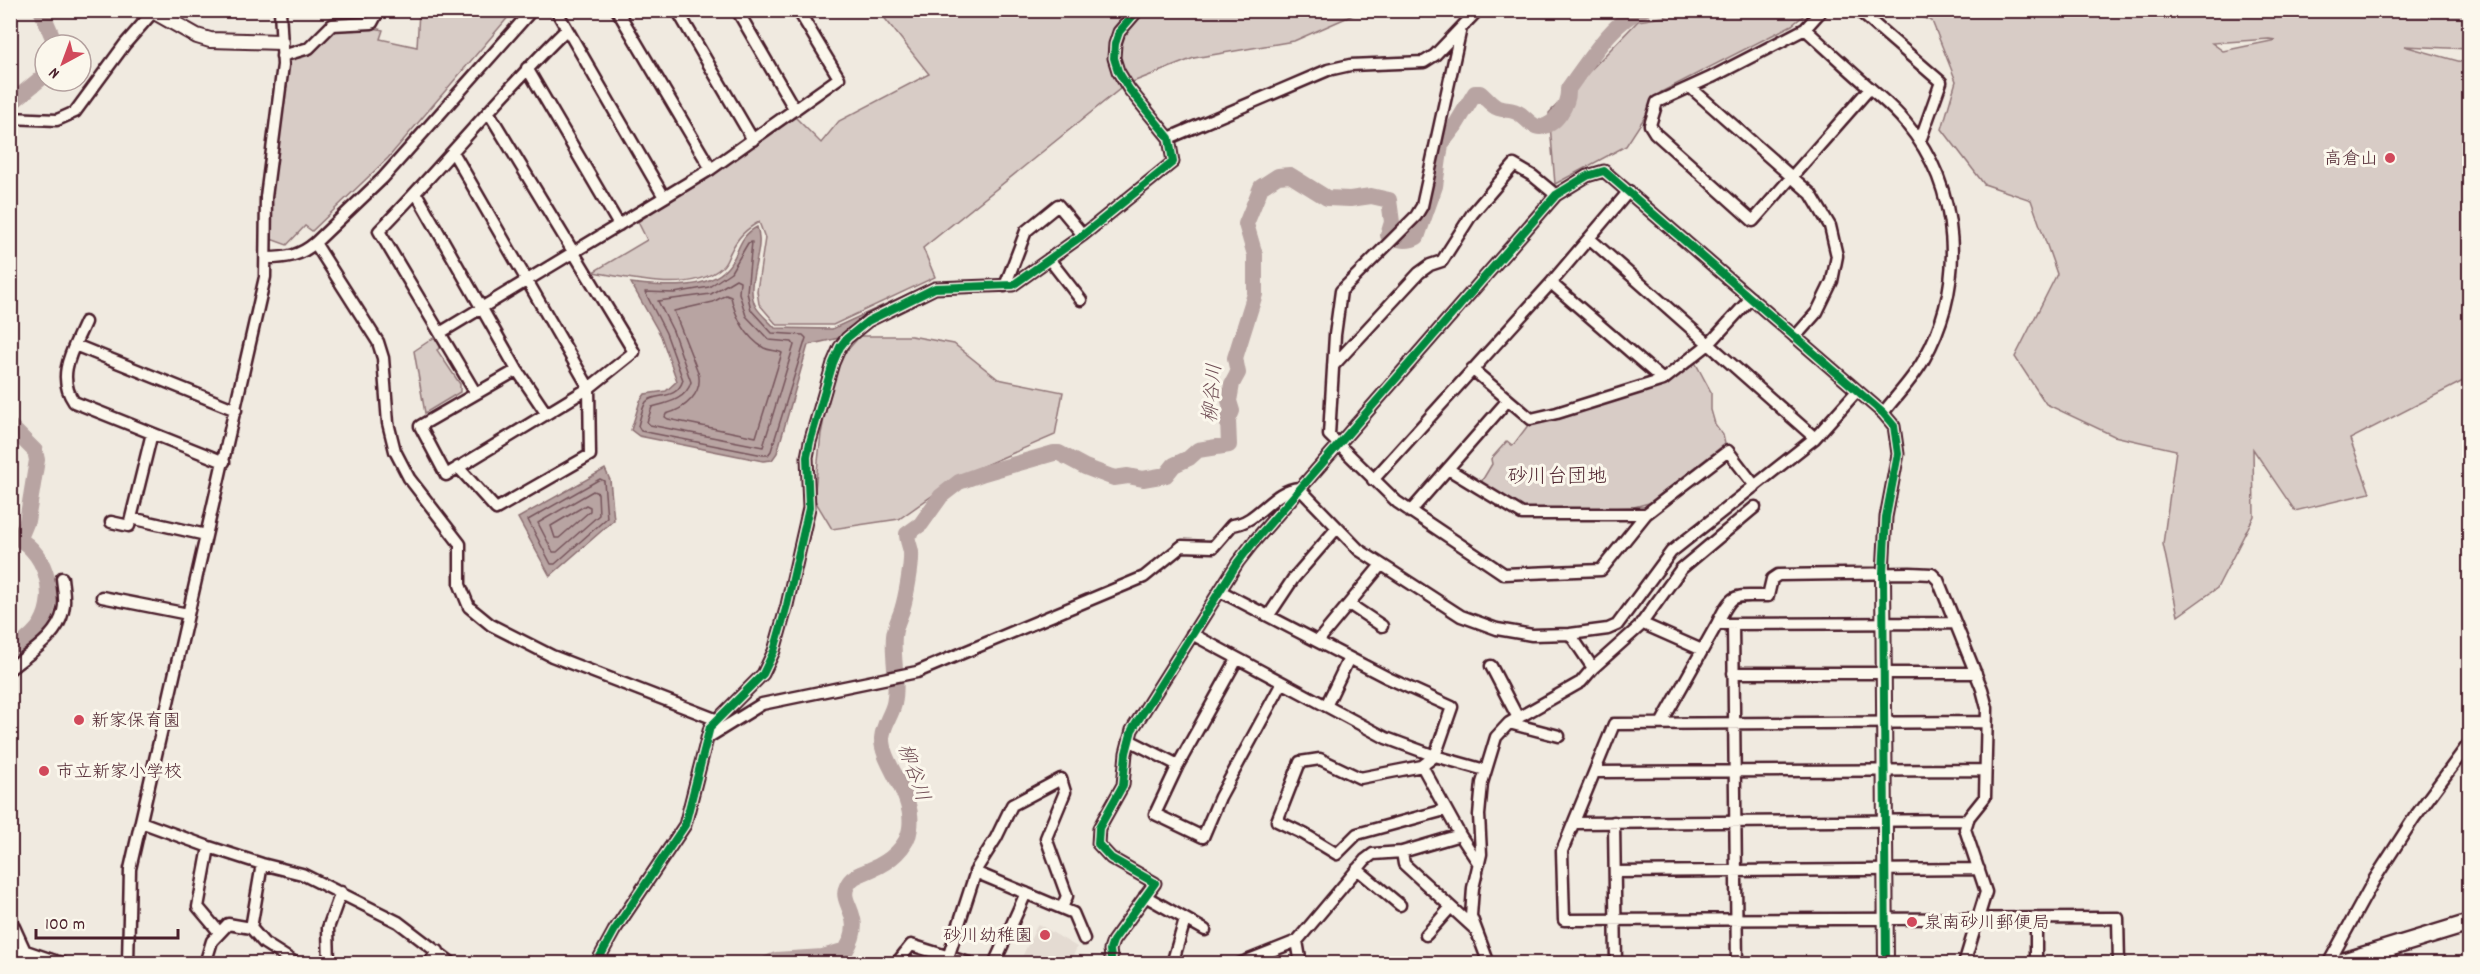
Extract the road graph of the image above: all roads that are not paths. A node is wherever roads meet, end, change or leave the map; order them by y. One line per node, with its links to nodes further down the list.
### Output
1 (280, 10): 17 (street)
2 (379, 10): 17 (street)
3 (532, 10): 37 (street)
4 (556, 10): 15 (street)
5 (617, 10): 28 (street)
6 (677, 10): 25 (street)
7 (737, 10): 21 (street)
8 (798, 10): 21 (street)
9 (1138, 10): 24 (street)
10 (1478, 10): 14 (street)
11 (1822, 10): 16 (street)
12 (1858, 10): 26 (street)
13 (152, 11): 17 (street); 23 (street)
14 (1461, 28): 24 (street); 52 (street)
15 (567, 29): 18 (street); 33 (street)
16 (1805, 29): 19 (street); 20 (street)
17 (282, 49): 39 (street)
18 (527, 68): 22 (street); 34 (street)
19 (1690, 87): 29 (street); 29 (street)
20 (1870, 88): 26 (street); 29 (street)
21 (795, 110): 25 (street)
22 (489, 113): 27 (street); 38 (street)
23 (10, 118)
24 (1169, 138): 35 (street)
25 (753, 140): 28 (street)
26 (1920, 141): 62 (street)
27 (453, 152): 31 (street); 41 (street)
28 (711, 169): 33 (street)
29 (1792, 177): 49 (street)
30 (1629, 191): 32 (street); 36 (street); 44 (street)
31 (416, 193): 46 (street); 48 (street)
32 (1556, 195): 52 (street); 65 (street)
33 (664, 197): 34 (street)
34 (619, 225): 38 (street)
35 (1083, 235): 40 (street); 43 (street)
36 (1589, 238): 42 (street); 50 (street)
37 (315, 243): 39 (street); 107 (street)
38 (572, 252): 41 (street); 56 (street)
39 (267, 258): 60 (street)
40 (1049, 259): 43 (street); 45 (street)
41 (527, 280): 46 (street); 56 (street)
42 (1551, 283): 53 (street); 55 (street)
43 (1005, 286): 107 (street)
44 (1751, 298): 49 (street); 50 (street)
45 (1081, 300)
46 (481, 306): 48 (street); 54 (street)
47 (85, 322): 51 (street)
48 (440, 333): 58 (street)
49 (1795, 337): 57 (street)
50 (1710, 343): 55 (street); 64 (street)
51 (75, 345): 60 (street); 63 (street)
52 (1333, 366): 65 (street)
53 (1472, 369): 59 (street); 69 (street)
54 (517, 370): 58 (street); 61 (street)
55 (1663, 380): 59 (street)
56 (590, 388): 61 (street); 67 (street)
57 (1857, 391): 62 (street); 64 (street)
58 (475, 392): 67 (street)
59 (1508, 400): 68 (street)
60 (236, 410): 66 (street)
61 (546, 413): 67 (street)
62 (1883, 413): 80 (street)
63 (152, 433): 66 (street); 75 (street)
64 (1815, 438): 70 (street)
65 (1337, 445): 69 (street); 71 (street)
66 (224, 462): 78 (street)
67 (458, 467)
68 (1448, 469): 73 (street); 74 (street)
69 (1373, 480): 73 (street)
70 (1755, 486): 74 (street); 94 (street)
71 (1299, 488): 77 (street); 82 (street); 114 (street)
72 (1755, 507): 87 (street)
73 (1410, 512): 74 (street)
74 (1646, 514)
75 (131, 518): 76 (street); 78 (street)
76 (111, 522)
77 (1337, 528): 79 (street); 86 (street)
78 (206, 535): 85 (street)
79 (1381, 565): 84 (street); 94 (street)
80 (1883, 573): 88 (street); 89 (street); 90 (street)
81 (62, 578): 101 (street)
82 (1220, 591): 86 (street); 93 (street)
83 (102, 597): 85 (street)
84 (1349, 604): 92 (street); 95 (street)
85 (188, 614): 129 (street)
86 (1269, 615): 95 (street)
87 (1641, 623): 96 (street); 100 (street)
88 (1883, 623): 89 (street); 91 (street); 102 (street)
89 (1955, 623): 104 (street)
90 (1717, 624): 91 (street); 96 (street)
91 (1733, 625): 103 (street)
92 (1382, 626)
93 (1192, 634): 98 (street); 115 (street)
94 (1570, 634): 100 (street)
95 (1318, 641): 97 (street)
96 (1702, 651): 109 (street)
97 (1349, 658): 106 (street); 117 (street)
98 (1238, 659): 105 (street); 118 (street)
99 (1491, 666): 108 (street)
100 (1593, 668): 108 (street)
101 (10, 669)
102 (1884, 672): 103 (street); 104 (street); 110 (street)
103 (1733, 673): 112 (street)
104 (1976, 673): 111 (street)
105 (1282, 683): 106 (street); 118 (street)
106 (1326, 706): 117 (street)
107 (715, 719): 114 (street)
108 (1513, 720): 113 (street); 120 (street)
109 (1662, 722): 112 (street); 122 (street)
110 (1884, 722): 111 (street); 112 (street); 124 (street)
111 (1985, 722): 121 (street)
112 (1735, 724): 123 (street)
113 (1559, 736)
114 (707, 738): 177 (street)
115 (1129, 740): 118 (street); 145 (street)
116 (2469, 742): 192 (street)
117 (1435, 756): 119 (street); 120 (street)
118 (1178, 765)
119 (1422, 766): 125 (street); 125 (street)
120 (1485, 770): 136 (street)
121 (1985, 770): 124 (street); 127 (street)
122 (1595, 772): 123 (street); 131 (street)
123 (1735, 772): 124 (street); 126 (street)
124 (1884, 772): 128 (street)
125 (1445, 810): 132 (street)
126 (1735, 820): 128 (street); 130 (street); 142 (street)
127 (1968, 820): 128 (street); 138 (street)
128 (1884, 821): 139 (street)
129 (141, 822): 133 (street); 171 (street)
130 (1614, 822): 131 (street); 141 (street)
131 (1574, 823): 154 (street)
132 (1460, 835): 134 (street); 136 (street)
133 (209, 847): 135 (street); 159 (street)
134 (1402, 852): 137 (street); 147 (street)
135 (262, 864): 143 (street); 157 (street)
136 (1479, 864): 160 (street)
137 (1357, 869): 146 (street); 163 (street)
138 (1979, 869): 139 (street); 152 (street)
139 (1885, 871): 142 (street); 150 (street)
140 (975, 872): 144 (street); 148 (street); 168 (street)
141 (1615, 872): 142 (street); 154 (street)
142 (1735, 872): 155 (street)
143 (341, 892): 165 (street); 174 (street)
144 (1026, 893): 148 (street); 180 (street)
145 (1145, 896): 153 (street); 181 (street)
146 (1400, 905)
147 (1451, 907): 160 (street); 161 (street)
148 (1062, 908): 162 (street)
149 (10, 918): 164 (street)
150 (1885, 918): 152 (street); 155 (street); 188 (street)
151 (2036, 918): 152 (street); 190 (street); 191 (street)
152 (1978, 919): 189 (street)
153 (1185, 920): 158 (street); 182 (street)
154 (1616, 921): 155 (street); 186 (street)
155 (1736, 921): 187 (street)
156 (2469, 923): 193 (main road)
157 (251, 928): 159 (street); 173 (street)
158 (1205, 930)
159 (219, 932): 172 (street)
160 (1478, 932): 185 (street)
161 (1426, 935)
162 (1084, 939)
163 (1297, 941): 167 (street); 184 (street)
164 (26, 951): 166 (street); 169 (street); 170 (street)
165 (438, 951): 175 (street); 176 (street)
166 (10, 958)
167 (1265, 959): 183 (street)
168 (947, 960): 178 (street); 179 (street)
169 (32, 963)
170 (64, 963)
171 (128, 963)
172 (205, 963)
173 (297, 963)
174 (330, 963)
175 (428, 963)
176 (453, 963)
177 (596, 963)
178 (896, 963)
179 (972, 963)
180 (994, 963)
181 (1112, 963)
182 (1172, 963)
183 (1239, 963)
184 (1301, 963)
185 (1489, 963)
186 (1616, 963)
187 (1737, 963)
188 (1886, 963)
189 (1964, 963)
190 (2036, 963)
191 (2119, 963)
192 (2328, 963)
193 (2336, 963)

